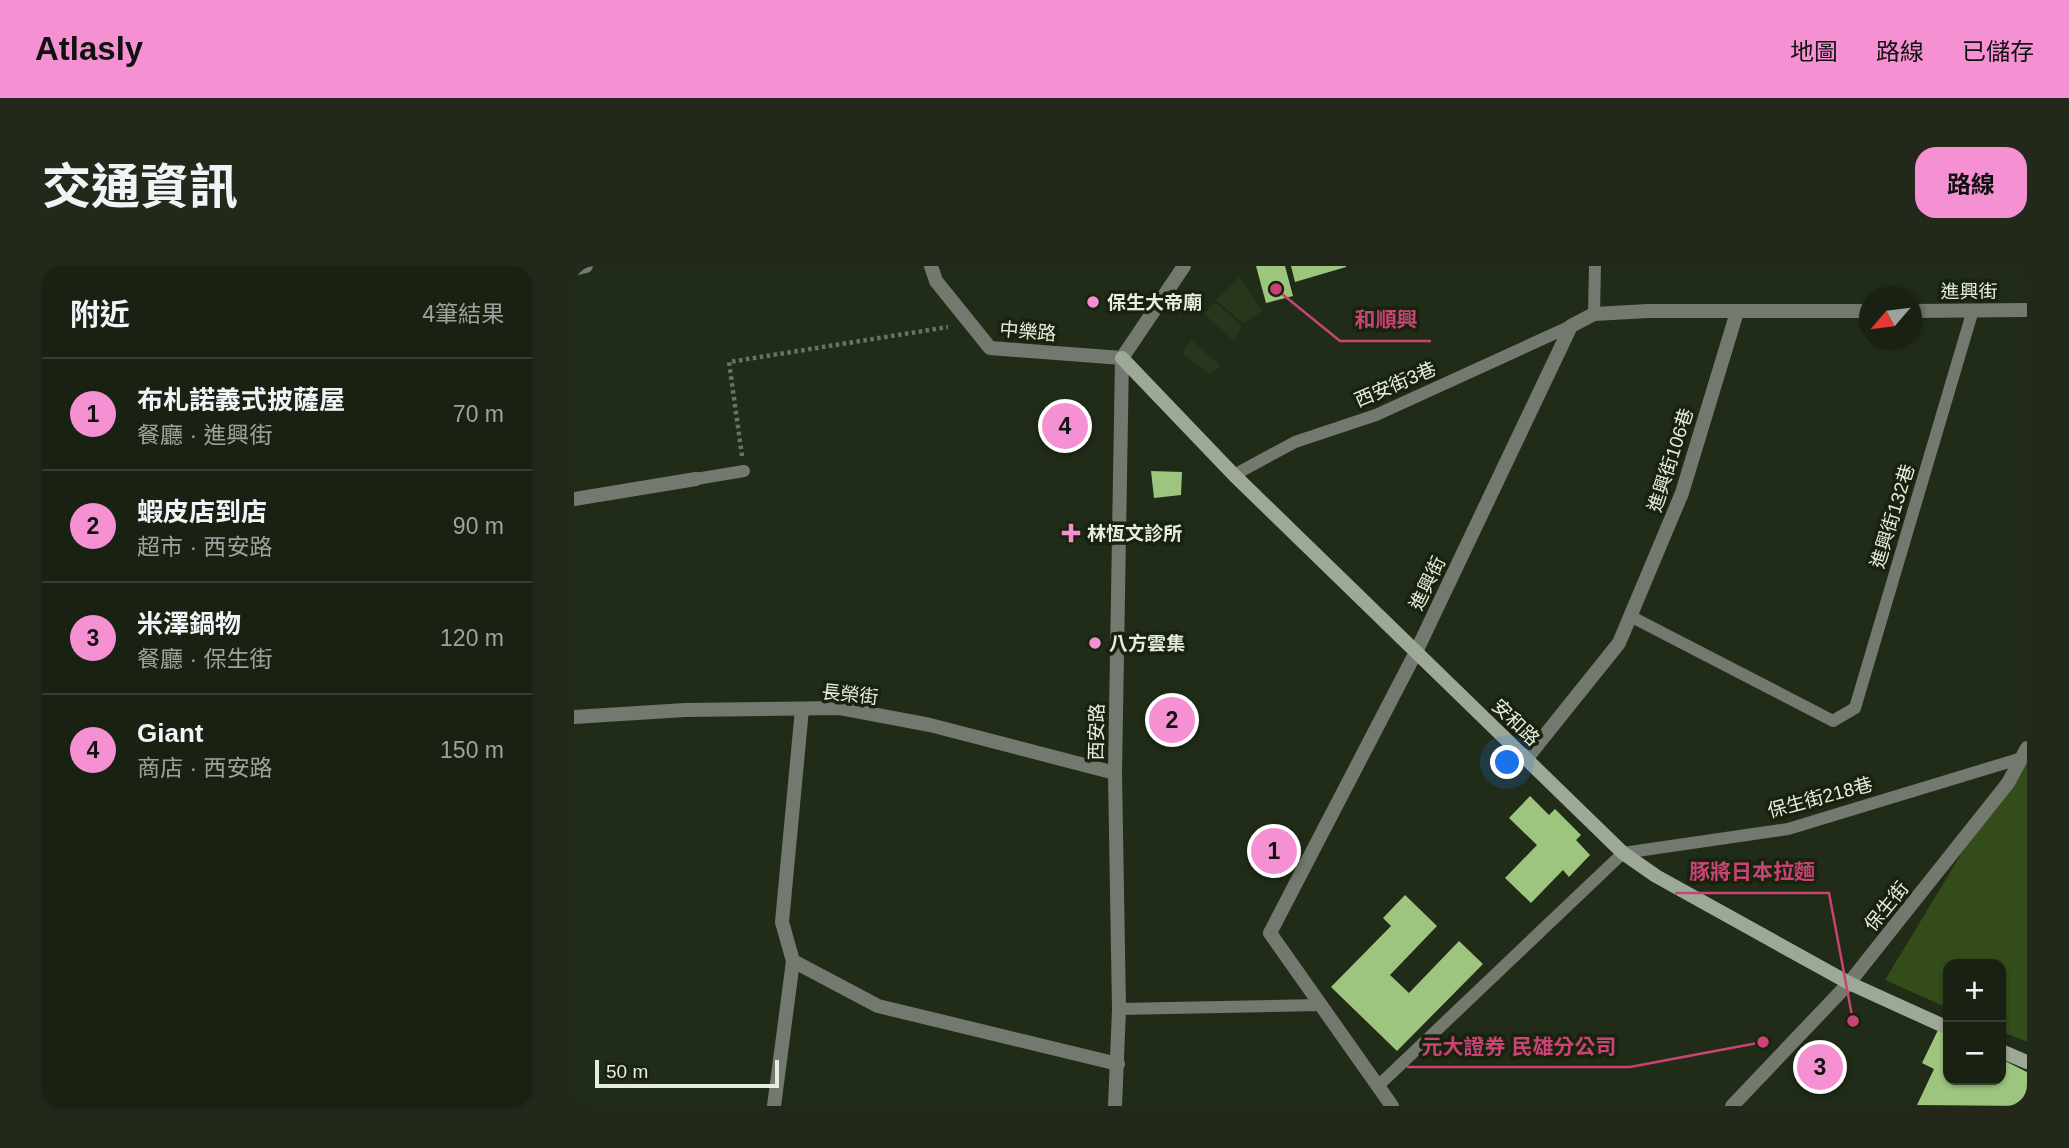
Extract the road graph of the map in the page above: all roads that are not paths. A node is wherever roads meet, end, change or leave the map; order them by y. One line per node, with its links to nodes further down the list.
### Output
1 (586, 266): 5 (street)
2 (931, 266): 13 (street, 中樂路)
3 (1184, 266): 13 (street)
4 (1595, 266): 11 (lane)
5 (574, 269)
6 (1973, 310): 7 (street, 進興街); 9 (street, 進興街); 18 (lane, 進興街132巷)
7 (2027, 310)
8 (1859, 311): 10 (street)
9 (1922, 311)
10 (1737, 312): 11 (street); 18 (street, 進興街106巷)
11 (1594, 314): 12 (street)
12 (1571, 326): 15 (lane, 西安街3巷); 19 (street, 進興街)
13 (1122, 358): 15 (street, 安和路); 24 (street, 西安路)
14 (744, 471): 16 (lane)
15 (1234, 475): 19 (street, 安和路)
16 (696, 479): 17 (street)
17 (574, 499)
18 (1630, 616): 23 (street, 進興街106巷)
19 (1416, 652): 23 (street, 安和路); 28 (street, 進興街)
20 (803, 709): 21 (street, 長榮街); 24 (street, 長榮街); 26 (street)
21 (574, 717)
22 (2025, 753): 25 (lane, 保生街218巷); 27 (street, 保生街)
23 (1526, 759): 25 (street, 安和路)
24 (1115, 773): 29 (street, 西安路)
25 (1623, 853): 27 (street, 安和路); 34 (lane)
26 (793, 961): 33 (street); 35 (street)
27 (1849, 983): 30 (street, 安和路); 38 (street, 保生街)
28 (1321, 1005): 29 (lane); 34 (street, 進興街)
29 (1119, 1009): 33 (street, 西安路)
30 (1943, 1026)
31 (2006, 1053): 32 (street)
32 (2027, 1062)
33 (1118, 1064): 36 (street, 西安路)
34 (1378, 1086): 37 (street, 進興街)
35 (774, 1106)
36 (1115, 1106)
37 (1392, 1106)
38 (1732, 1106)

